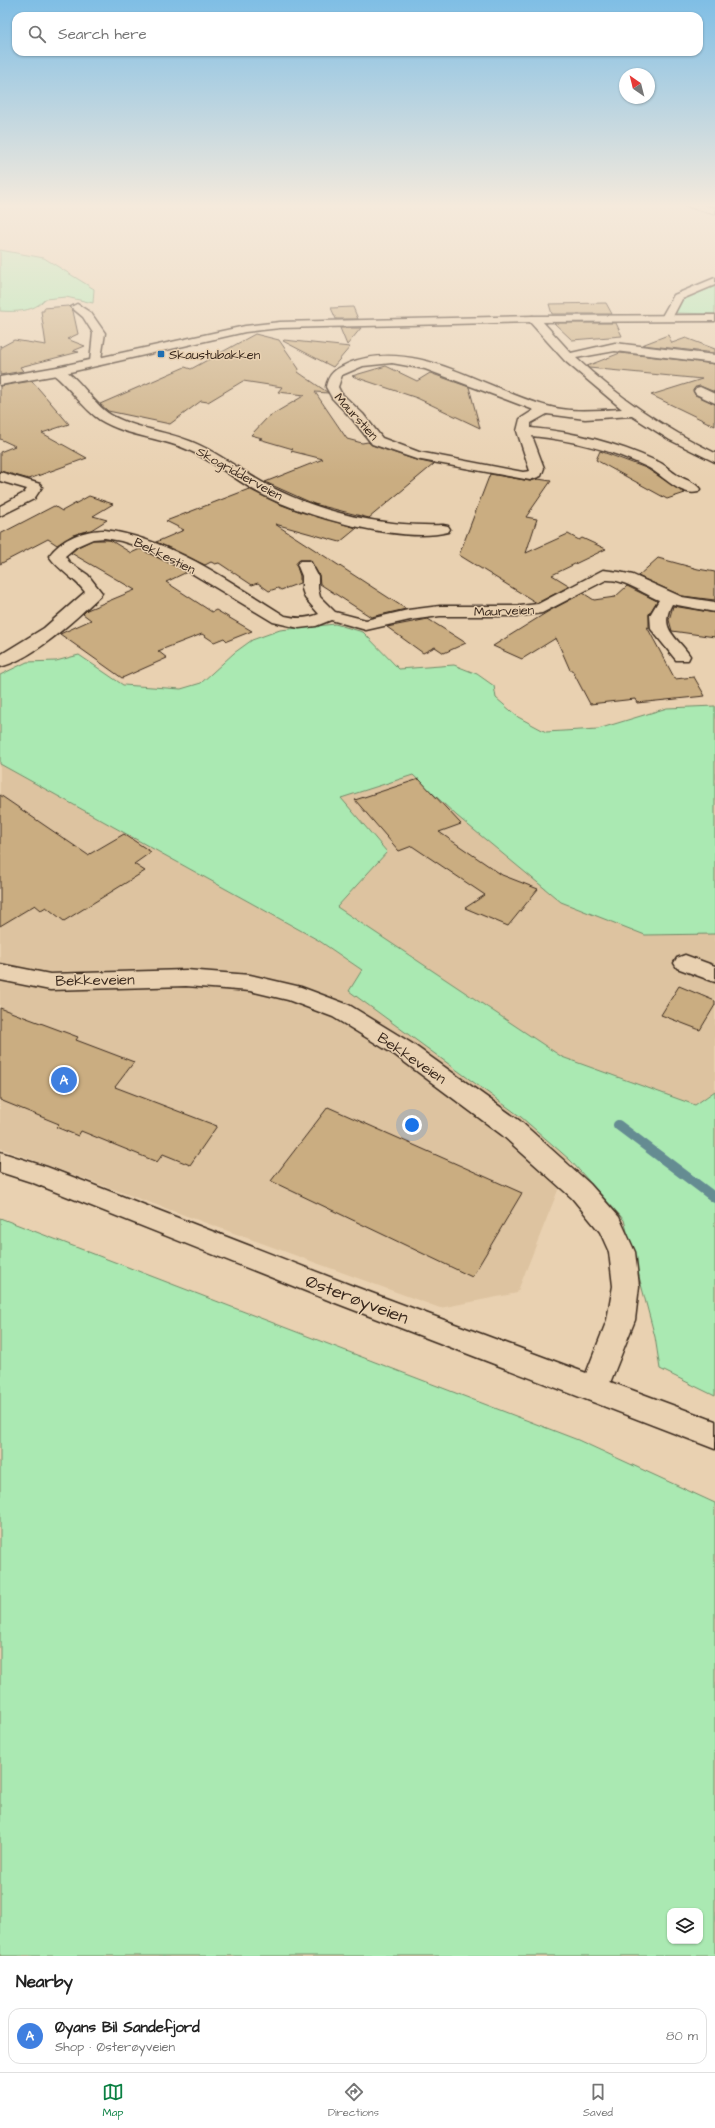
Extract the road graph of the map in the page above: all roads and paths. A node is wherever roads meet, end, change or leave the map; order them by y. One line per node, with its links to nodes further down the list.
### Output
1 (680, 296): 3 (street)
2 (77, 306): 8 (street)
3 (667, 318): 4 (street); 5 (street)
4 (715, 318)
5 (533, 319): 6 (street); 8 (street)
6 (568, 358): 7 (street); 14 (street)
7 (715, 359)
8 (96, 362): 9 (street)
9 (57, 371): 10 (street); 20 (street, Skogridderveien)
10 (0, 381)
11 (700, 391): 12 (street)
12 (715, 399)
13 (545, 410): 14 (street, Maurstien); 15 (street); 15 (street, Maurstien)
14 (633, 412): 16 (street)
15 (524, 431): 18 (street)
16 (715, 458)
17 (0, 476): 19 (street)
18 (693, 489)
19 (0, 512)
20 (443, 529)
21 (305, 564): 24 (street)
22 (668, 598): 23 (street, Maurveien); 24 (street, Maurveien); 25 (street)
23 (715, 607)
24 (329, 615): 26 (street, Bekkestien)
25 (682, 656)
26 (0, 662)
27 (685, 963): 29 (street)
28 (0, 972): 31 (street, Bekkeveien)
29 (715, 974)
30 (0, 1162): 31 (street, Østerøyveien)
31 (594, 1389): 32 (street, Østerøyveien)
32 (715, 1435)

